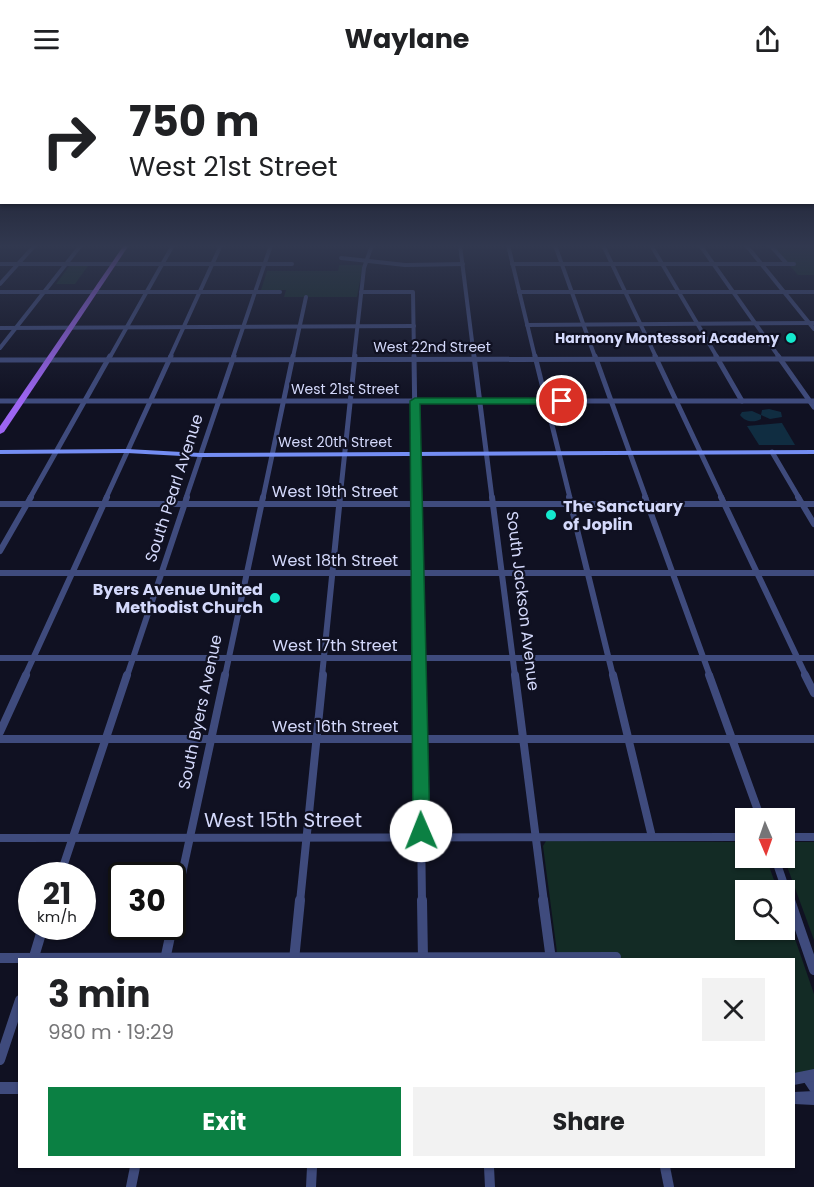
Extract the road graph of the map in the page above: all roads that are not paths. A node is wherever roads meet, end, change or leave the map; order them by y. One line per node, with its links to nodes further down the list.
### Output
1 (41, 297): 27 (street)
2 (93, 297): 28 (main road)
3 (144, 297): 29 (street)
4 (198, 297): 30 (street)
5 (253, 297): 23 (street, South Pearl Avenue)
6 (306, 297): 24 (street, South Byers Avenue)
7 (360, 297): 25 (street)
8 (413, 297): 22 (street)
9 (467, 297): 38 (street, South Jackson Avenue)
10 (520, 297): 20 (street)
11 (574, 297): 21 (street)
12 (627, 297): 18 (street)
13 (681, 297): 19 (street)
14 (736, 297): 16 (street)
15 (788, 297): 17 (street)
16 (755, 323): 17 (street); 19 (street); 43 (street)
17 (812, 323): 31 (street)
18 (640, 324): 19 (street); 21 (street); 41 (street)
19 (697, 324): 42 (street)
20 (527, 325): 21 (street); 39 (street)
21 (584, 325): 40 (street)
22 (414, 326): 25 (street); 37 (street)
23 (243, 327): 24 (street); 30 (street); 47 (street, South Pearl Avenue)
24 (300, 327): 25 (street); 35 (street, South Byers Avenue)
25 (357, 327): 36 (street)
26 (0, 328): 27 (street)
27 (16, 328): 28 (street); 32 (street)
28 (71, 328): 29 (street); 46 (main road)
29 (126, 328): 30 (street); 33 (street)
30 (183, 328): 34 (street)
31 (814, 328)
32 (0, 348)
33 (108, 359): 34 (street, West 22nd Street); 46 (street, West 22nd Street); 50 (street)
34 (169, 359): 47 (street, West 22nd Street); 51 (street)
35 (292, 359): 36 (street, West 22nd Street); 47 (street, West 22nd Street); 53 (street, South Byers Avenue)
36 (354, 359): 37 (street, West 22nd Street); 54 (street)
37 (414, 359): 38 (street, West 22nd Street); 55 (street)
38 (475, 359): 39 (street, West 22nd Street); 56 (street, South Jackson Avenue)
39 (536, 359): 40 (street, West 22nd Street); 57 (street)
40 (596, 359): 41 (street, West 22nd Street); 58 (street)
41 (657, 359): 42 (street, West 22nd Street); 59 (street)
42 (718, 359): 43 (street, West 22nd Street); 60 (street)
43 (780, 359): 44 (street, West 22nd Street); 61 (street)
44 (814, 359)
45 (0, 360): 46 (street, West 22nd Street)
46 (49, 360): 49 (main road)
47 (232, 360): 52 (street, South Pearl Avenue)
48 (0, 401): 49 (street, West 21st Street)
49 (21, 401): 50 (street, West 21st Street); 63 (main road)
50 (84, 401): 51 (street, West 21st Street); 65 (street)
51 (150, 401): 52 (street, West 21st Street); 66 (street)
52 (218, 401): 53 (street, West 21st Street); 76 (street, South Pearl Avenue)
53 (284, 401): 54 (street, West 21st Street); 73 (street, South Byers Avenue)
54 (350, 401): 55 (street, West 21st Street); 74 (street)
55 (415, 401): 56 (street, West 21st Street); 75 (street)
56 (480, 401): 57 (street, West 21st Street); 70 (street, South Jackson Avenue)
57 (546, 401): 58 (street, West 21st Street); 71 (street)
58 (611, 401): 59 (street, West 21st Street); 72 (street)
59 (677, 401): 60 (street, West 21st Street); 67 (street)
60 (742, 401): 61 (street, West 21st Street)
61 (812, 401): 62 (street)
62 (814, 407)
63 (0, 432)
64 (0, 452): 65 (main road, West 20th Street)
65 (56, 452): 66 (main road, West 20th Street); 78 (street)
66 (127, 452): 76 (main road, West 20th Street); 79 (street)
67 (700, 452): 68 (main road, West 20th Street); 72 (main road, West 20th Street); 87 (street)
68 (772, 452): 69 (main road, West 20th Street); 88 (street)
69 (814, 452)
70 (487, 453): 71 (main road, West 20th Street); 75 (main road, West 20th Street); 84 (street, South Jackson Avenue)
71 (558, 453): 72 (main road, West 20th Street); 85 (street)
72 (629, 453): 86 (street)
73 (273, 454): 74 (main road, West 20th Street); 76 (main road, West 20th Street); 81 (street, South Byers Avenue)
74 (344, 454): 75 (main road, West 20th Street); 82 (street)
75 (416, 454): 83 (street)
76 (200, 455): 80 (street, South Pearl Avenue)
77 (0, 504): 78 (street, West 19th Street)
78 (26, 504): 79 (street, West 19th Street); 91 (street)
79 (102, 504): 80 (street, West 19th Street); 101 (street)
80 (184, 504): 81 (street, West 19th Street); 102 (street, South Pearl Avenue)
81 (262, 504): 82 (street, West 19th Street); 93 (street, South Byers Avenue)
82 (339, 504): 83 (street, West 19th Street); 94 (street)
83 (416, 504): 84 (street, West 19th Street); 95 (street)
84 (494, 504): 85 (street, West 19th Street); 96 (street, South Jackson Avenue)
85 (571, 504): 86 (street, West 19th Street); 97 (street)
86 (648, 504): 87 (street, West 19th Street); 98 (street)
87 (725, 504): 88 (street, West 19th Street); 99 (street)
88 (802, 504): 89 (street, West 19th Street); 90 (street)
89 (814, 504)
90 (814, 524)
91 (0, 551)
92 (0, 573): 101 (street, West 18th Street)
93 (247, 573): 94 (street, West 18th Street); 102 (street, West 18th Street); 106 (street, South Byers Avenue)
94 (332, 573): 95 (street, West 18th Street); 107 (street)
95 (417, 573): 96 (street, West 18th Street); 108 (street)
96 (502, 573): 97 (street, West 18th Street); 109 (street, South Jackson Avenue)
97 (587, 573): 98 (street, West 18th Street); 110 (street)
98 (672, 573): 99 (street, West 18th Street); 111 (street)
99 (758, 573): 100 (street, West 18th Street); 112 (street)
100 (814, 573)
101 (71, 574): 102 (street, West 18th Street); 104 (street)
102 (161, 574): 105 (street, South Pearl Avenue)
103 (0, 658): 104 (street, West 17th Street)
104 (33, 658): 105 (street, West 17th Street); 115 (street)
105 (133, 658): 106 (street, West 17th Street); 119 (street, South Pearl Avenue)
106 (228, 658): 107 (street, West 17th Street); 120 (street, South Byers Avenue)
107 (324, 658): 108 (street, West 17th Street); 124 (street)
108 (418, 658): 109 (street, West 17th Street); 121 (street)
109 (514, 658): 110 (street, West 17th Street); 116 (street, South Jackson Avenue)
110 (608, 658): 111 (street, West 17th Street); 117 (street)
111 (703, 658): 112 (street, West 17th Street); 122 (street)
112 (797, 658): 113 (street, West 17th Street); 114 (street)
113 (814, 658)
114 (814, 693)
115 (0, 732)
116 (524, 738): 117 (street, West 16th Street); 121 (street, West 16th Street); 129 (street, South Jackson Avenue)
117 (627, 738): 122 (street, West 16th Street); 131 (street)
118 (0, 739): 119 (street, West 16th Street)
119 (106, 739): 120 (street, West 16th Street); 130 (street, South Pearl Avenue)
120 (211, 739): 124 (street, West 16th Street); 126 (street, South Byers Avenue)
121 (420, 739): 124 (street, West 16th Street); 128 (street)
122 (732, 739): 123 (street, West 16th Street); 125 (street)
123 (814, 739)
124 (315, 740): 127 (street)
125 (757, 808)
126 (190, 836): 127 (street, West 15th Street); 130 (street, West 15th Street); 137 (street, South Byers Avenue)
127 (306, 836): 128 (street, West 15th Street); 145 (street)
128 (421, 836): 129 (street, West 15th Street); 146 (street)
129 (536, 836): 131 (street, West 15th Street); 147 (street, South Jackson Avenue)
130 (72, 837): 135 (street, West 15th Street); 136 (street, South Pearl Avenue)
131 (652, 837): 132 (street, West 15th Street)
132 (735, 837)
133 (795, 837): 134 (street)
134 (814, 837)
135 (0, 838)
136 (64, 862)
137 (185, 862)
138 (778, 868): 150 (street)
139 (39, 940): 143 (street)
140 (169, 940): 144 (street)
141 (616, 957): 148 (street)
142 (0, 958): 149 (street)
143 (33, 958)
144 (165, 958)
145 (294, 958)
146 (423, 958)
147 (551, 958)
148 (584, 958)
149 (18, 959)
150 (814, 970)
151 (18, 1006): 152 (street)
152 (0, 1060)
153 (804, 1077): 156 (street)
154 (0, 1088): 155 (street)
155 (18, 1088)
156 (814, 1089)
157 (795, 1098): 158 (street)
158 (814, 1098)
159 (135, 1168): 163 (street)
160 (312, 1168): 164 (street)
161 (489, 1168): 165 (street)
162 (665, 1168): 166 (street)
163 (131, 1187)
164 (311, 1187)
165 (490, 1187)
166 (669, 1187)

